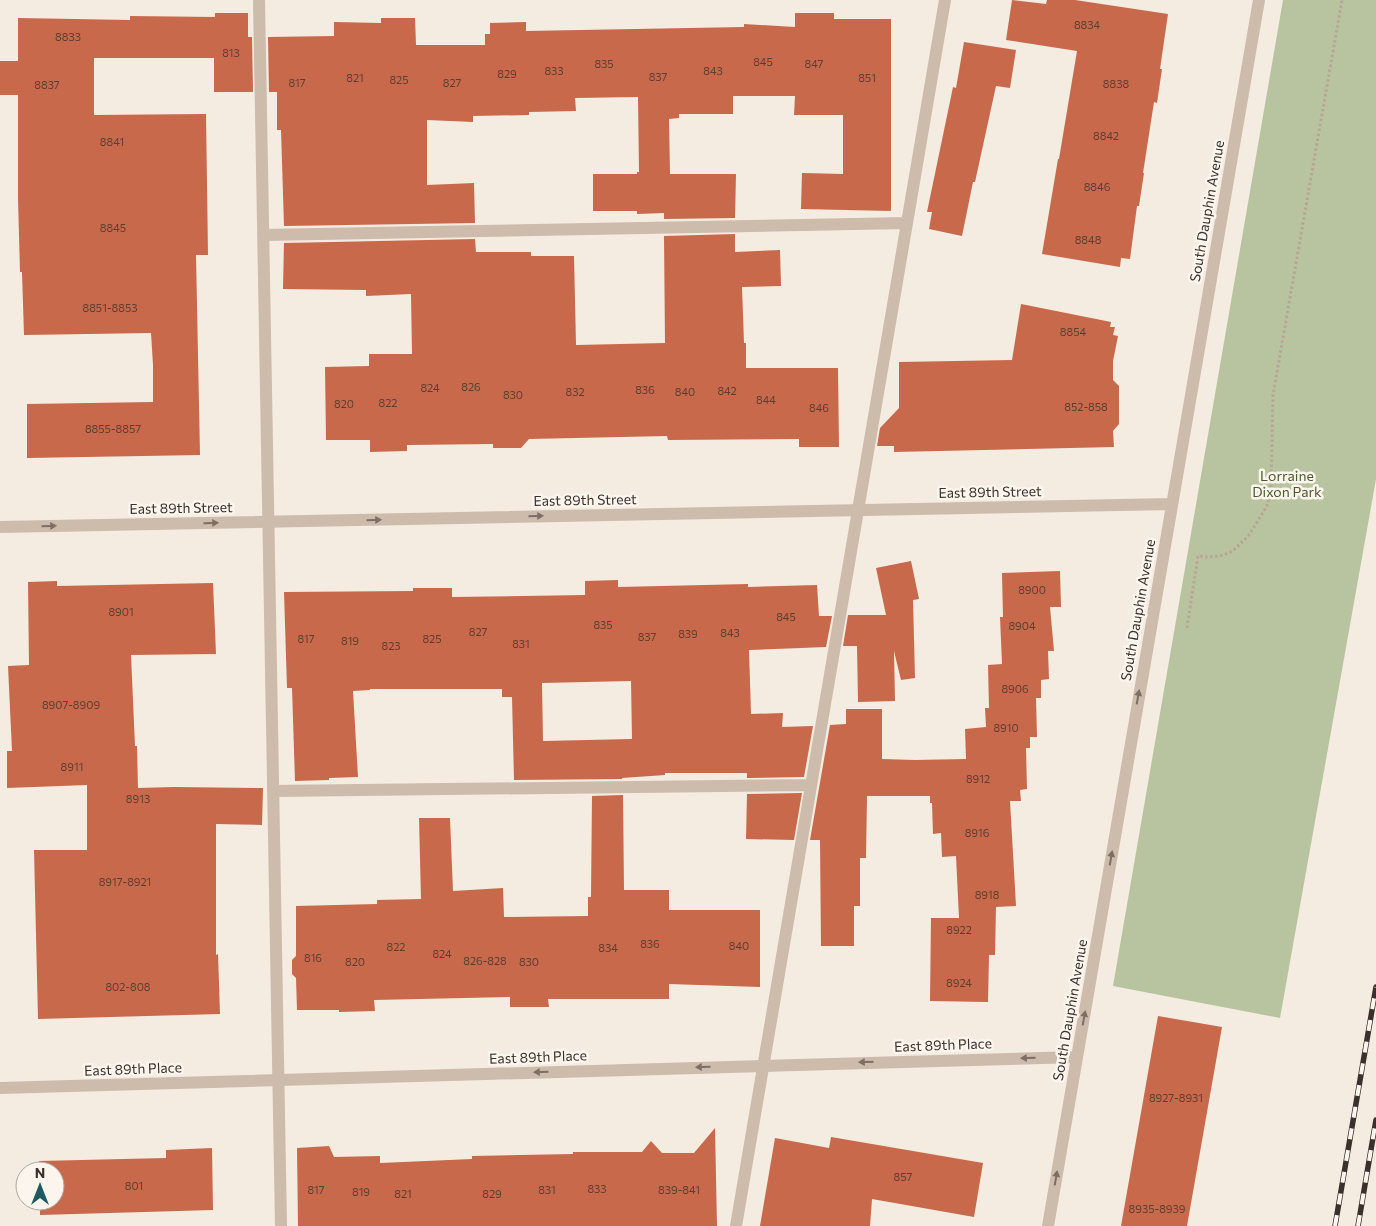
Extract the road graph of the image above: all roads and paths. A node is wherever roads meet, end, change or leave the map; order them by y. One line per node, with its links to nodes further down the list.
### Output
1 (259, 0): 6 (street)
2 (945, 0): 5 (street)
3 (1259, 0): 7 (street, South Dauphin Avenue)
4 (1342, 0): 11 (path)
5 (907, 222): 6 (street); 8 (street)
6 (263, 236): 9 (street)
7 (1172, 504): 8 (street, East 89th Street); 14 (street, South Dauphin Avenue, one-way to 7)
8 (858, 510): 9 (street, East 89th Street, one-way to 8); 12 (street)
9 (268, 522): 10 (street, East 89th Street, one-way to 9); 13 (street)
10 (0, 527)
11 (1187, 628)
12 (811, 785): 13 (street); 15 (street)
13 (273, 791): 16 (street)
14 (1077, 1057): 15 (street, East 89th Place, one-way to 15); 20 (street, South Dauphin Avenue, one-way to 14)
15 (764, 1065): 16 (street, East 89th Place, one-way to 16); 19 (street)
16 (278, 1080): 17 (street, East 89th Place); 18 (street)
17 (0, 1088)
18 (281, 1226)
19 (736, 1226)
20 (1048, 1226)

